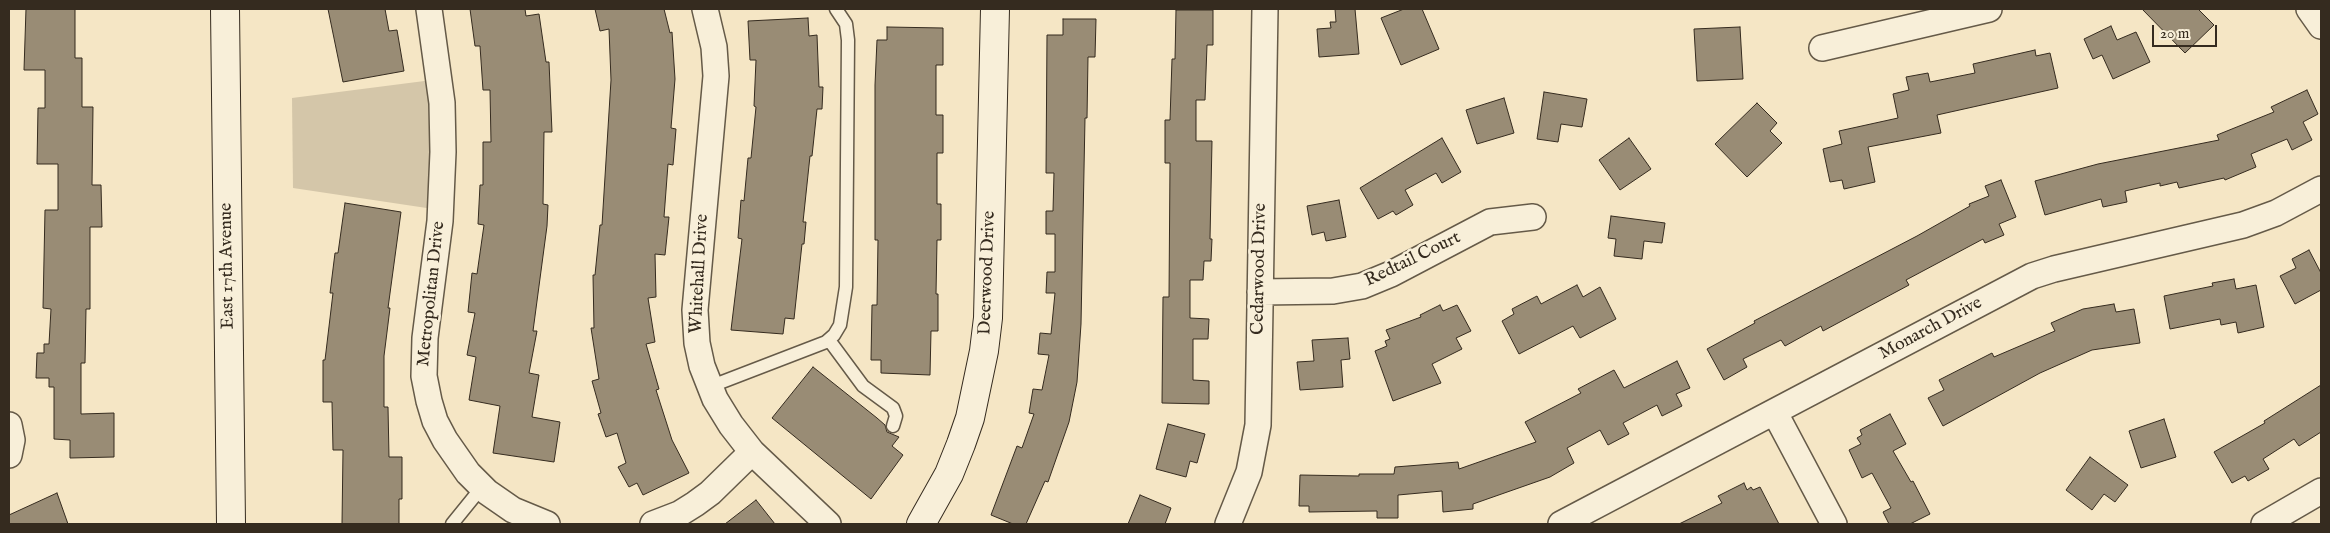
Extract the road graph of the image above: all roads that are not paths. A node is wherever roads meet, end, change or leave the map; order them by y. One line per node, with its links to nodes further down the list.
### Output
1 (224, 9): 23 (street, East 17th Avenue)
2 (429, 9): 21 (street, Metropolitan Drive)
3 (705, 9): 15 (street, Whitehall Drive)
4 (836, 9): 14 (lane)
5 (996, 9): 28 (street, Deerwood Drive)
6 (1265, 9): 13 (street, Cedarwood Drive)
7 (1989, 9): 10 (street)
8 (2309, 9): 9 (street)
9 (2321, 26)
10 (1822, 48)
11 (2321, 189): 16 (street, Monarch Drive)
12 (1533, 217): 13 (street, Redtail Court)
13 (1260, 292): 29 (street, Cedarwood Drive)
14 (829, 340): 15 (lane); 18 (lane)
15 (709, 387): 19 (street, Whitehall Drive)
16 (1775, 413): 30 (street, Monarch Drive); 31 (street)
17 (9, 425): 20 (street)
18 (894, 426)
19 (752, 452): 26 (street); 27 (street, Whitehall Drive)
20 (9, 455)
21 (482, 487): 24 (lane); 25 (street, Metropolitan Drive)
22 (2321, 491): 32 (street)
23 (231, 524)
24 (452, 524)
25 (547, 524)
26 (653, 524)
27 (828, 524)
28 (921, 524)
29 (1228, 524)
30 (1561, 524)
31 (1834, 524)
32 (2264, 524)

